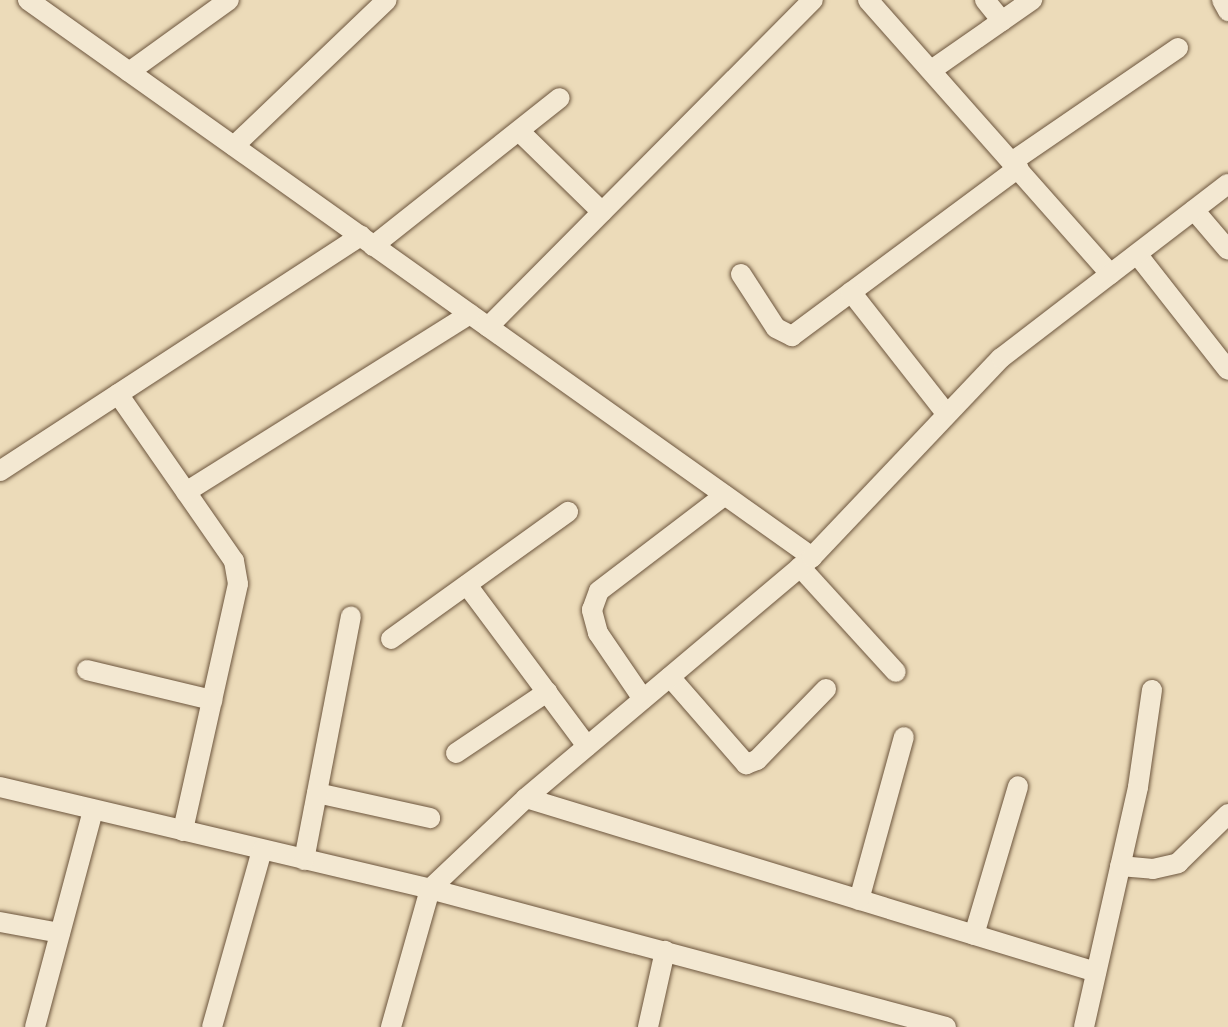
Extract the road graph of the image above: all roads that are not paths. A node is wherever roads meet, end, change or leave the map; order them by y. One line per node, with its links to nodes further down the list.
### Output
1 (28, 0): 13 (street)
2 (229, 0): 13 (street)
3 (387, 0): 16 (street)
4 (813, 0): 20 (street)
5 (868, 0): 12 (street)
6 (985, 0): 10 (street)
7 (1032, 0): 10 (street)
8 (1222, 0): 9 (street)
9 (1228, 11)
10 (1002, 21): 12 (street)
11 (1178, 48): 17 (street)
12 (933, 69): 17 (street)
13 (129, 72): 16 (street)
14 (560, 98): 15 (street)
15 (519, 131): 20 (street); 21 (street)
16 (234, 146): 21 (street)
17 (1016, 164): 25 (street); 26 (street)
18 (1228, 184): 19 (street)
19 (1194, 210): 22 (street); 23 (street)
20 (602, 212): 28 (street)
21 (367, 241): 27 (street); 30 (street)
22 (1228, 250)
23 (1137, 254): 25 (street); 29 (street)
24 (741, 274): 26 (street)
25 (1110, 274): 31 (street)
26 (851, 292): 31 (street)
27 (470, 314): 28 (street); 33 (street)
28 (488, 327): 34 (street)
29 (1228, 370)
30 (118, 394): 32 (street); 33 (street)
31 (945, 412): 36 (street)
32 (0, 471)
33 (186, 492): 47 (street)
34 (725, 495): 36 (street); 46 (street)
35 (568, 512): 37 (street)
36 (806, 562): 41 (street); 42 (street)
37 (467, 585): 39 (street); 45 (street)
38 (351, 617): 53 (street)
39 (391, 639)
40 (87, 670): 47 (street)
41 (896, 672)
42 (670, 677): 43 (street); 46 (street)
43 (826, 689)
44 (1152, 690): 61 (street)
45 (547, 692): 49 (street); 50 (street)
46 (643, 699): 49 (street)
47 (212, 700): 58 (street)
48 (904, 737): 63 (street)
49 (587, 746): 54 (street)
50 (456, 753)
51 (1018, 786): 66 (street)
52 (0, 787): 55 (street)
53 (317, 793): 57 (street); 60 (street)
54 (526, 798): 62 (street); 63 (street)
55 (93, 810): 58 (street); 65 (street)
56 (1228, 814): 61 (street)
57 (430, 818)
58 (183, 831): 59 (street)
59 (262, 850): 60 (street); 70 (street)
60 (304, 860): 62 (street)
61 (1120, 866): 68 (street)
62 (430, 889): 67 (street); 71 (street)
63 (859, 900): 66 (street)
64 (0, 922): 65 (street)
65 (60, 933): 69 (street)
66 (974, 935): 68 (street)
67 (665, 951): 72 (street); 73 (street)
68 (1096, 972): 74 (street)
69 (35, 1027)
70 (212, 1027)
71 (391, 1027)
72 (648, 1027)
73 (946, 1027)
74 (1084, 1027)

